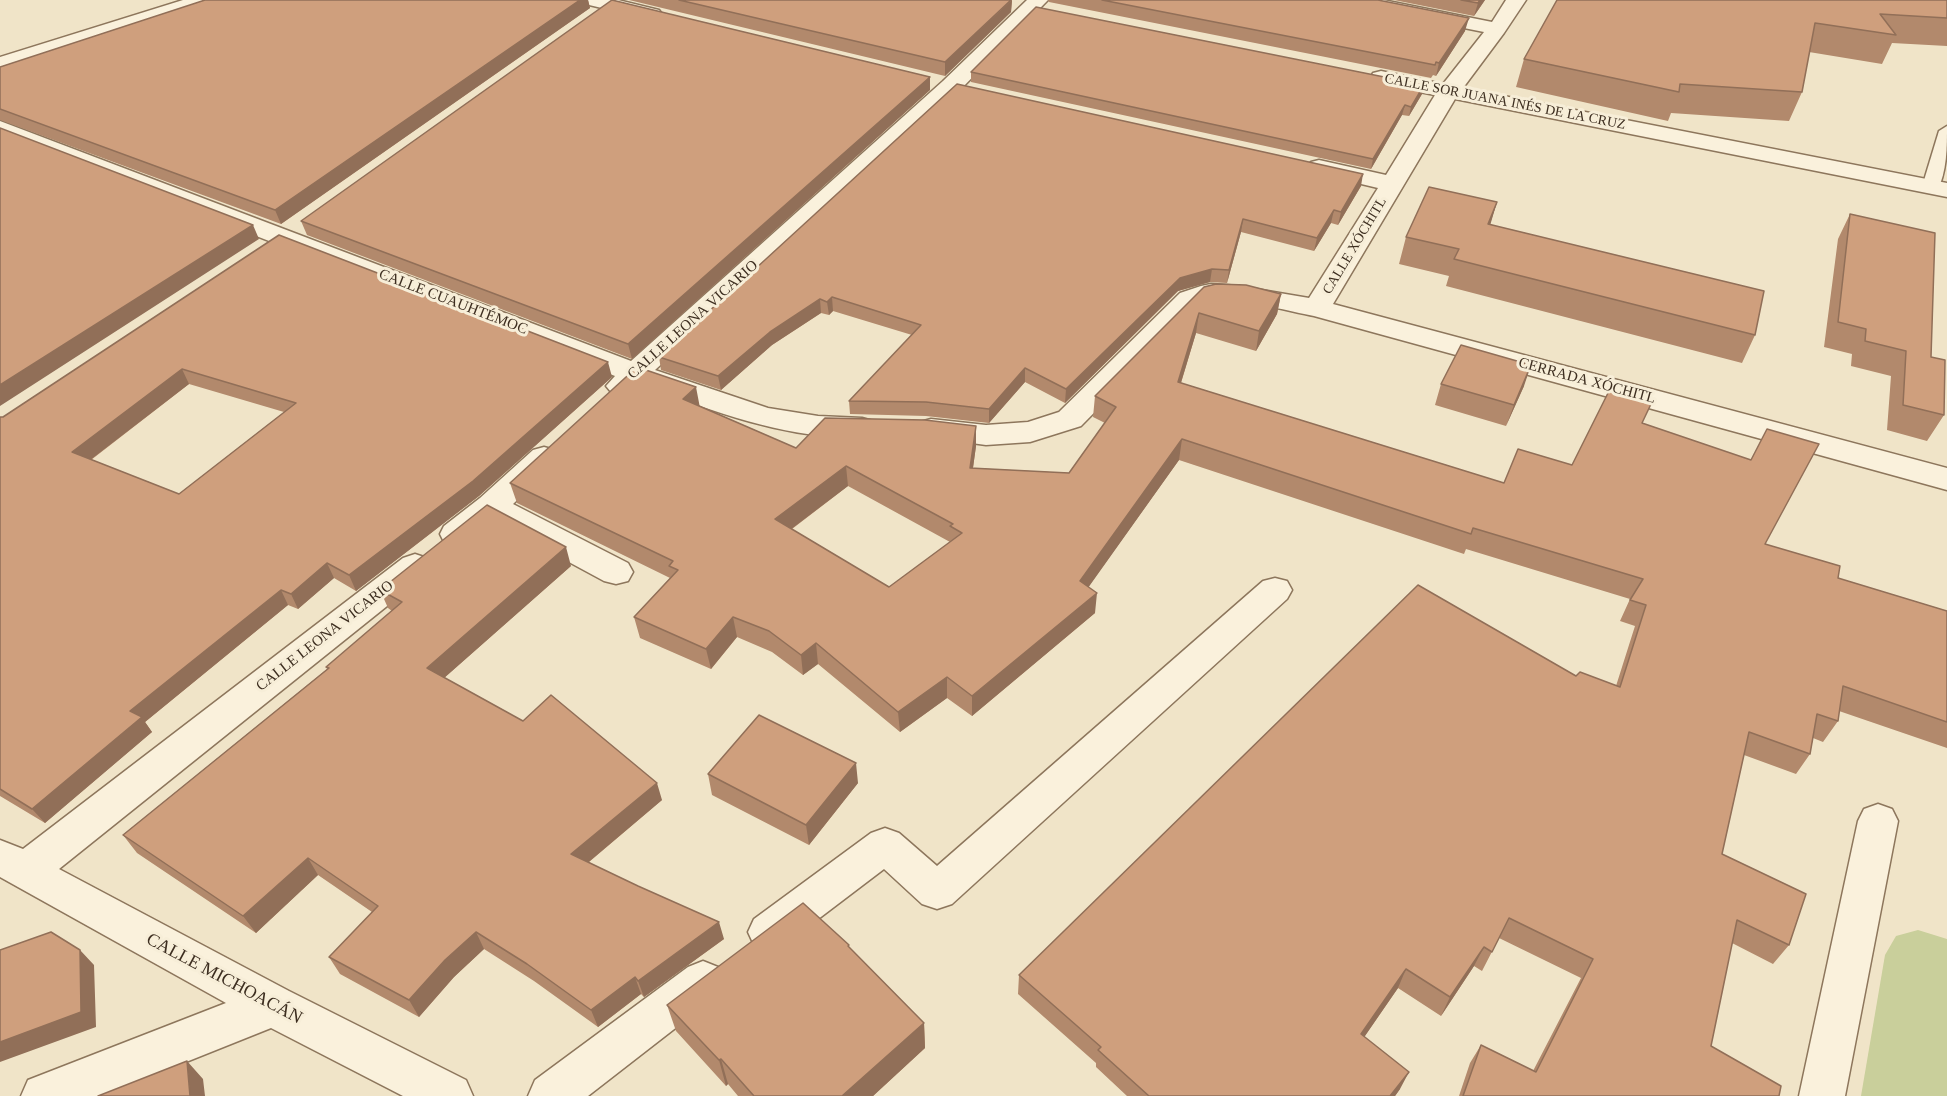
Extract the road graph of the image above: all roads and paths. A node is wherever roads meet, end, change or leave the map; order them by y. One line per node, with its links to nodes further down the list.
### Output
1 (204, 0): 9 (street)
2 (1353, 0): 8 (street)
3 (1516, 0): 8 (street, CALLE XÓCHITL)
4 (606, 1): 6 (street); 7 (street)
5 (1031, 5): 21 (street, CALLE LEONA VICARIO)
6 (667, 18)
7 (582, 24)
8 (1497, 29): 11 (street, CALLE XÓCHITL)
9 (6, 59)
10 (1356, 73): 11 (street, CALLE SOR JUANA INÉS DE LA CRUZ)
11 (1449, 91): 15 (street, CALLE XÓCHITL); 16 (street, CALLE SOR JUANA INÉS DE LA CRUZ)
12 (0, 128): 17 (street, CALLE CUAUHTÉMOC)
13 (1947, 131): 16 (lane)
14 (1299, 163): 15 (street, CALLE XÓCHITL)
15 (1392, 184): 20 (street, CALLE XÓCHITL)
16 (1939, 188)
17 (295, 229): 18 (street); 21 (street, CALLE CUAUHTÉMOC)
18 (256, 255)
19 (1190, 299): 20 (street, CERRADA XÓCHITL); 21 (street, CALLE CUAUHTÉMOC)
20 (1317, 308): 24 (street, CERRADA XÓCHITL)
21 (635, 373): 22 (street, CALLE LEONA VICARIO)
22 (601, 404)
23 (567, 436): 25 (street, CALLE LEONA VICARIO)
24 (1947, 479)
25 (491, 506): 26 (street); 29 (street, CALLE LEONA VICARIO)
26 (616, 572)
27 (1275, 590): 33 (street)
28 (1878, 821): 34 (street)
29 (13, 864): 30 (street, CALLE MICHOACÁN)
30 (273, 1006): 31 (street); 32 (street, CALLE MICHOACÁN)
31 (44, 1096)
32 (450, 1096)
33 (551, 1096)
34 (1822, 1096)

